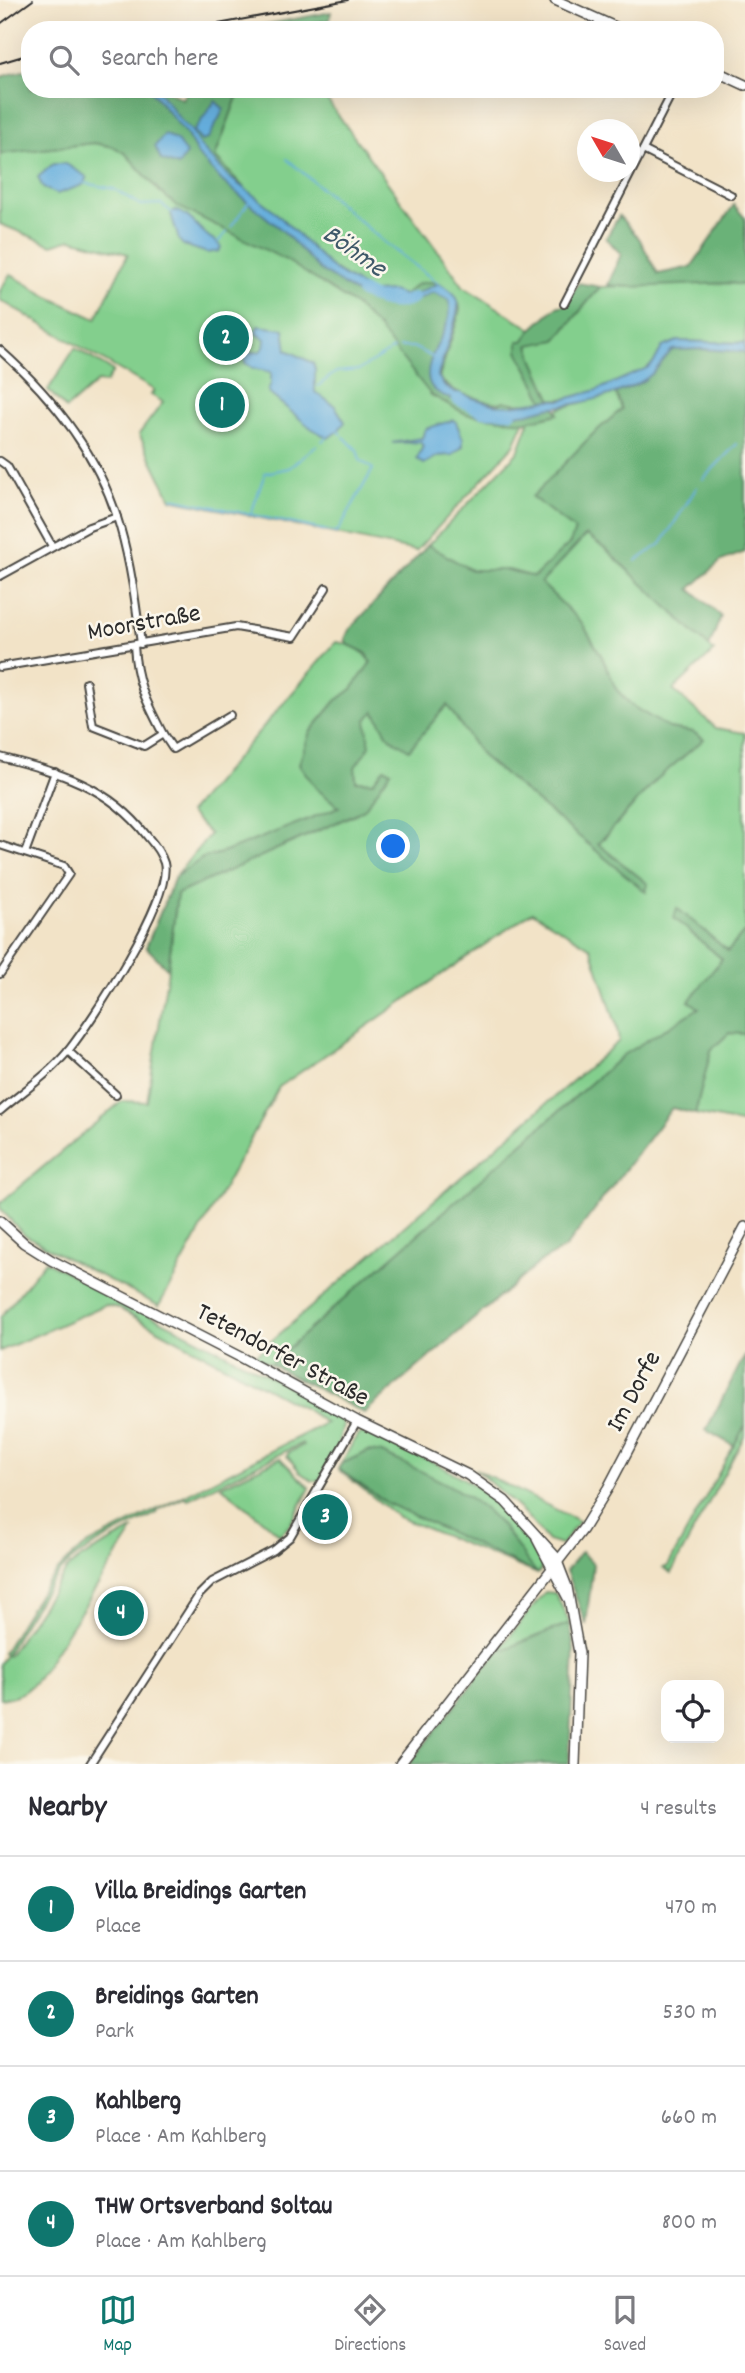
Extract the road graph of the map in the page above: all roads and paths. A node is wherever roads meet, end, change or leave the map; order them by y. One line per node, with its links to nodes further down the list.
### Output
1 (555, 0): 2 (street)
2 (602, 21)
3 (724, 76): 4 (street)
4 (745, 85)
5 (669, 98): 6 (street)
6 (643, 150): 7 (street); 8 (street)
7 (731, 195)
8 (564, 304)
9 (0, 350): 11 (street)
10 (1, 463): 12 (street)
11 (117, 517): 12 (street); 15 (street)
12 (52, 546): 13 (street)
13 (0, 576)
14 (326, 588): 15 (street, Moorstraße)
15 (138, 645): 16 (street, Moorstraße); 19 (street)
16 (0, 667)
17 (86, 683): 19 (street)
18 (230, 715): 19 (street)
19 (163, 734)
20 (0, 757): 21 (street)
21 (55, 772): 23 (street); 25 (street)
22 (0, 845): 23 (street)
23 (25, 853): 24 (street)
24 (0, 974)
25 (68, 1051): 26 (street); 27 (street)
26 (116, 1095)
27 (0, 1111)
28 (0, 1221): 30 (street, Tetendorfer Straße)
29 (745, 1227): 33 (street, Im Dorfe)
30 (357, 1421): 31 (street, Tetendorfer Straße); 38 (street)
31 (536, 1537): 32 (street, Tetendorfer Straße); 34 (street, Tetendorfer Straße)
32 (547, 1546): 33 (street); 34 (street, Tetendorfer Straße)
33 (569, 1549): 34 (street, Im Dorfe)
34 (556, 1566): 35 (street, Im Dorfe); 36 (street); 37 (street)
35 (541, 1586): 36 (street); 39 (street, Im Dorfe)
36 (561, 1590): 37 (street)
37 (569, 1600): 40 (street)
38 (90, 1764)
39 (400, 1764)
40 (575, 1764)

